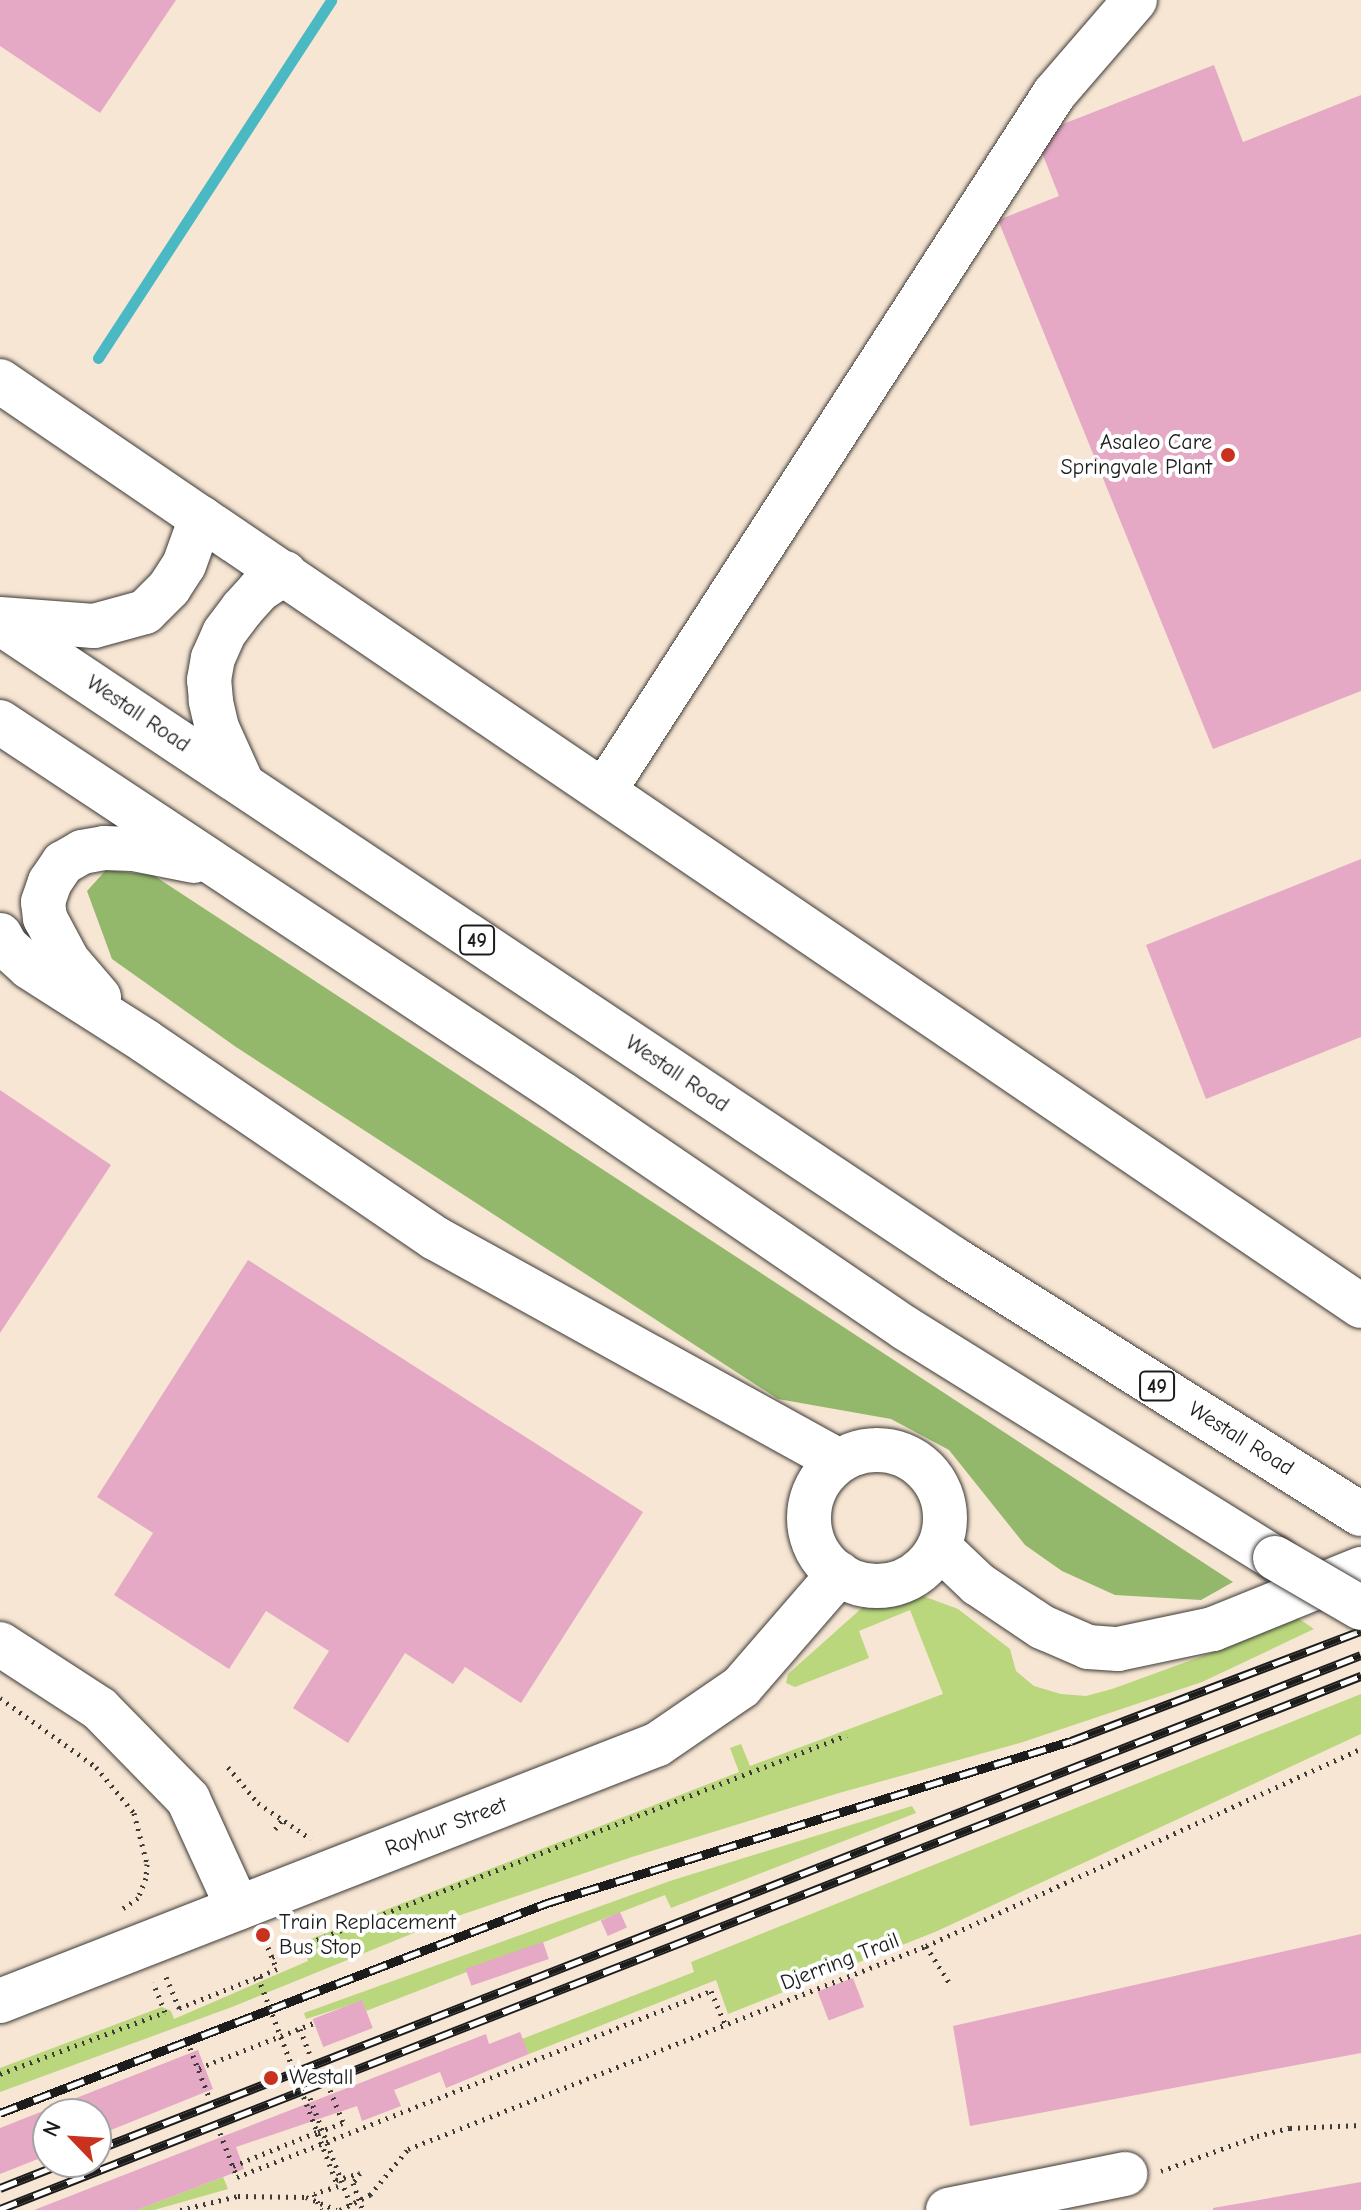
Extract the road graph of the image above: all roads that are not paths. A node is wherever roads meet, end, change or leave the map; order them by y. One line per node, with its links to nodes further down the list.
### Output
1 (1135, 0): 8 (main road)
2 (0, 381): 3 (main road)
3 (201, 518): 4 (main road); 5 (main road)
4 (285, 573): 7 (main road); 8 (main road)
5 (0, 621): 7 (main road, Westall Road / 49)
6 (0, 722): 9 (main road)
7 (242, 783): 14 (main road, Westall Road / 49)
8 (604, 791): 12 (main road)
9 (215, 866): 11 (main road); 18 (main road, bridge)
10 (0, 935): 11 (main road)
11 (145, 1041): 13 (main road)
12 (1361, 1306)
13 (839, 1461): 15 (main road); 17 (main road)
14 (1361, 1514)
15 (939, 1547): 16 (main road); 17 (main road)
16 (1361, 1569)
17 (839, 1574): 20 (main road, Rayhur Street)
18 (1361, 1608)
19 (0, 1644): 20 (main road)
20 (238, 1908): 21 (main road, Rayhur Street)
21 (0, 2001)
22 (1137, 2175): 23 (main road)
23 (948, 2210)

